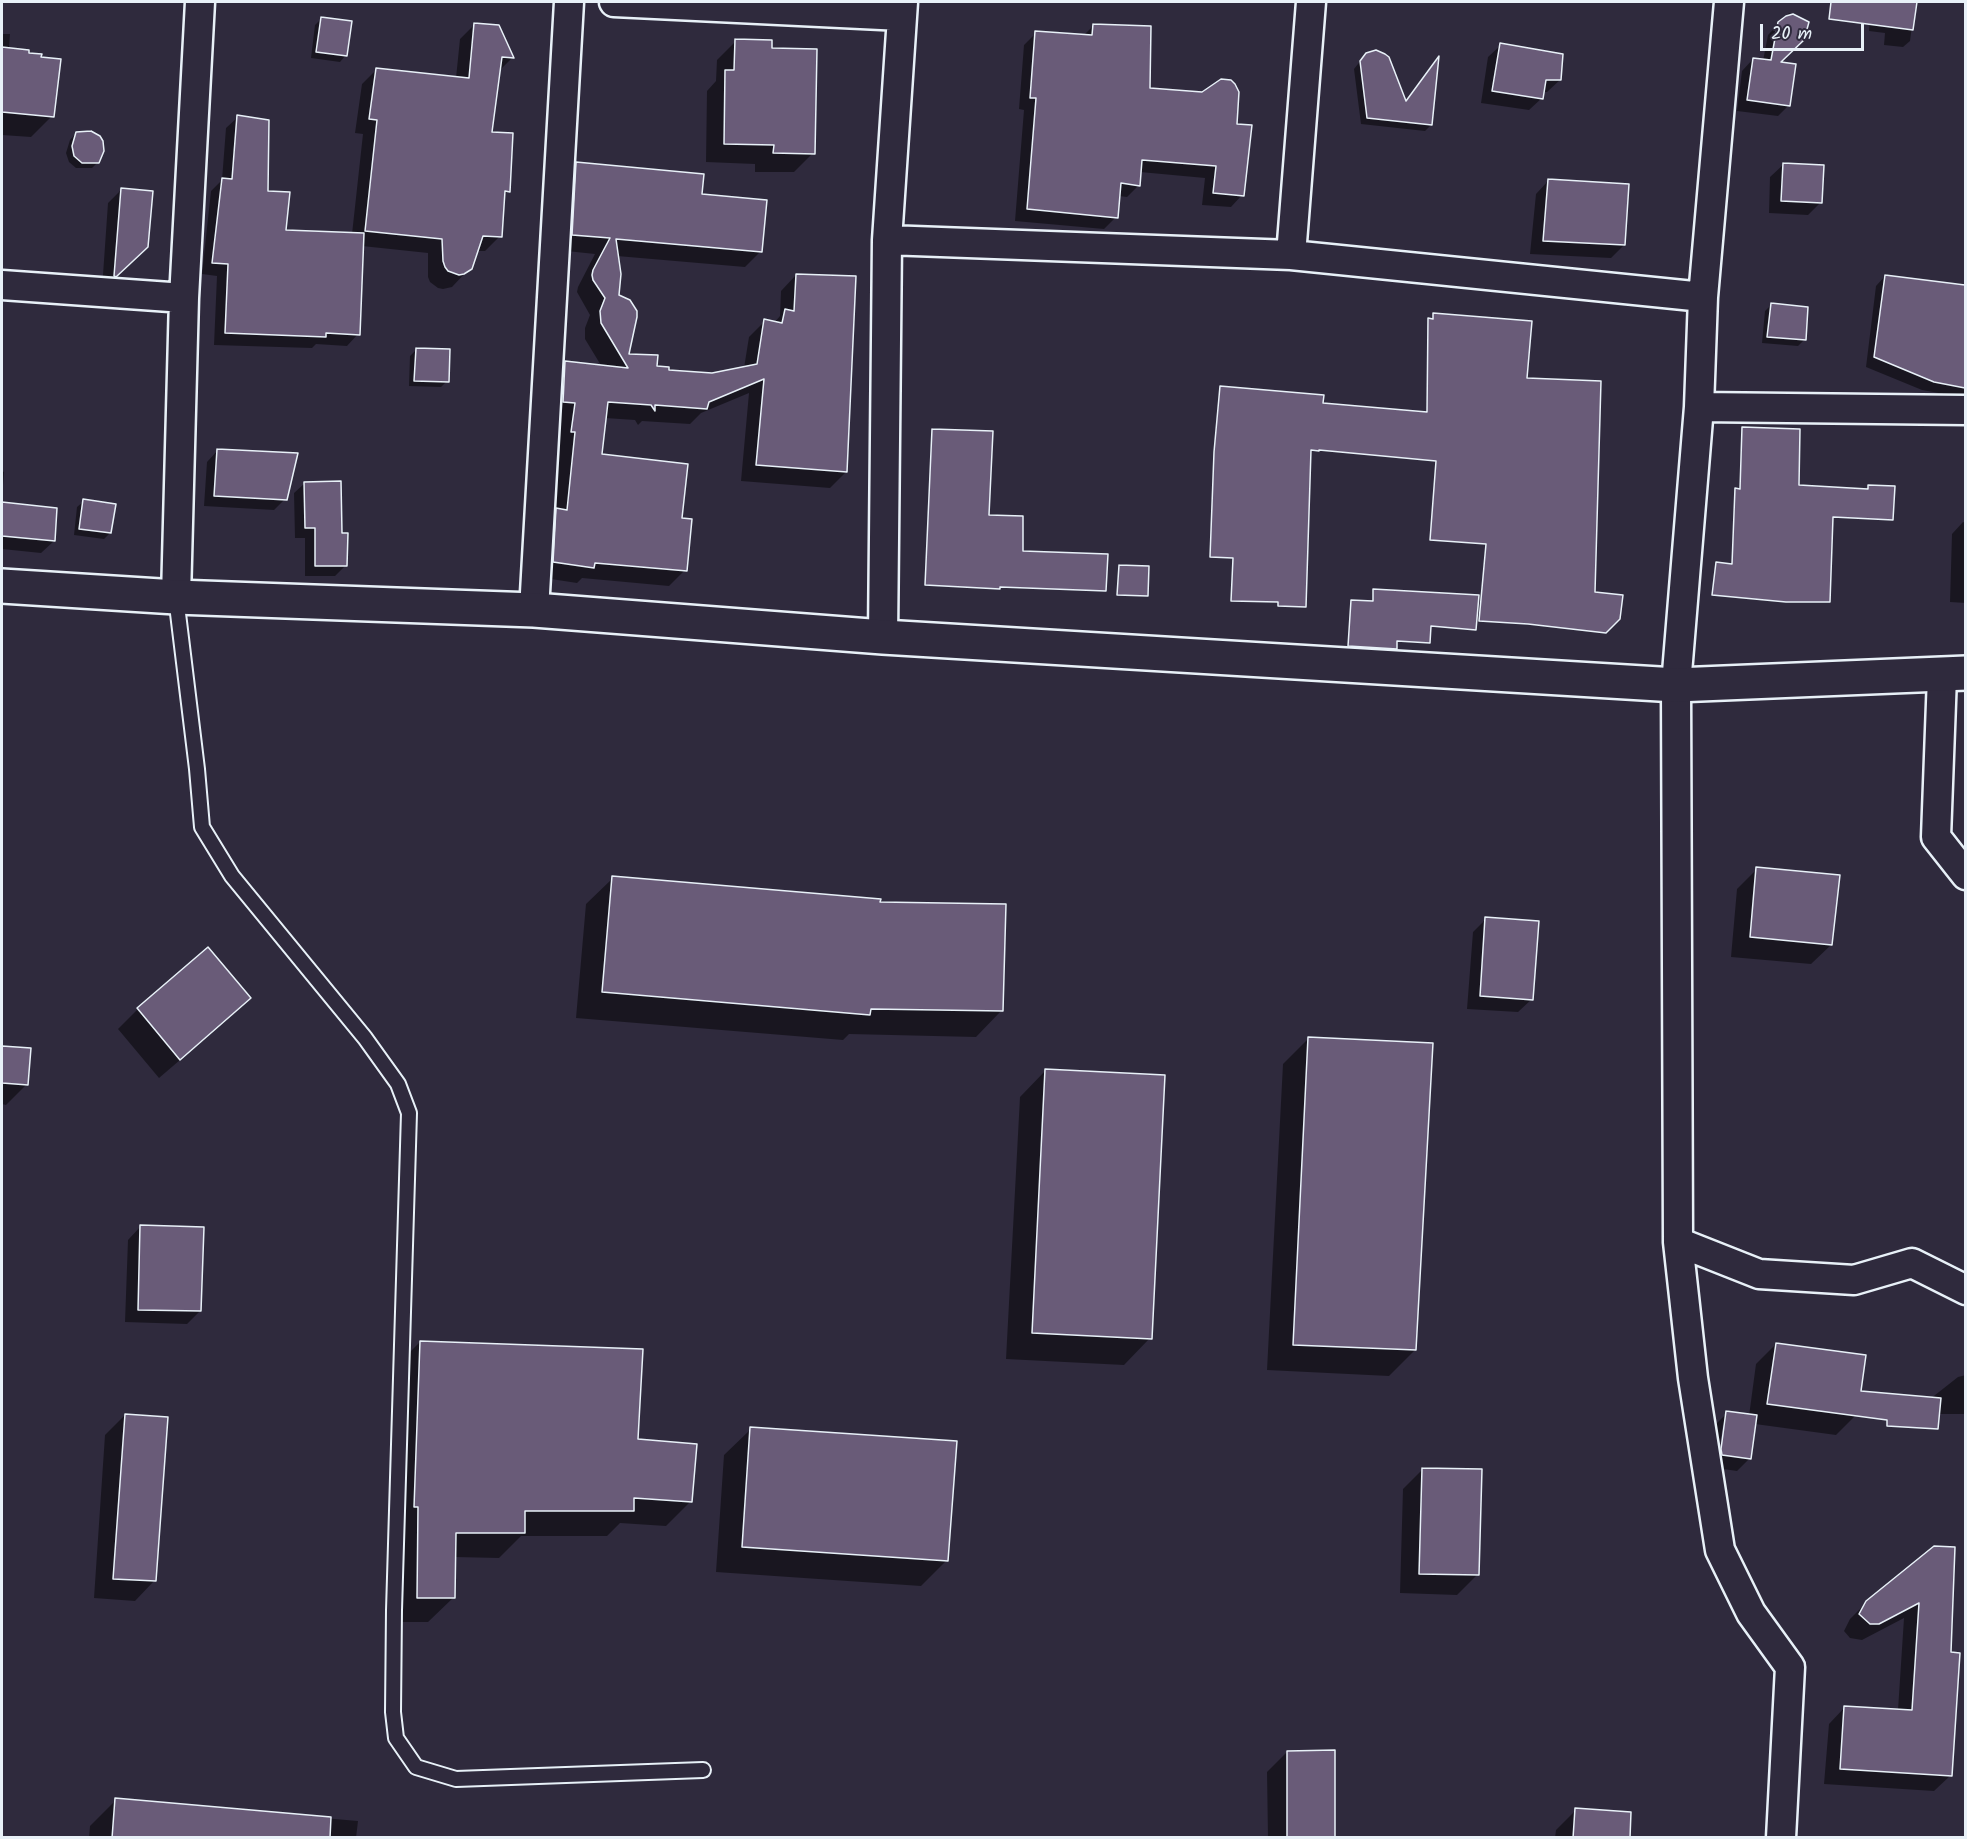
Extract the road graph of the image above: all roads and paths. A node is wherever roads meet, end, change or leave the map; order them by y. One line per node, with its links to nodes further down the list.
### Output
1 (200, 2): 11 (street)
2 (569, 2): 16 (street)
3 (614, 2): 6 (street)
4 (1311, 2): 8 (street)
5 (1728, 2): 10 (street)
6 (902, 9): 7 (street)
7 (887, 240): 8 (street); 17 (street)
8 (1291, 255): 10 (street)
9 (2, 285): 11 (street)
10 (1703, 297): 12 (street)
11 (184, 298): 15 (street)
12 (1699, 407): 13 (street); 19 (street)
13 (1965, 410)
14 (2, 586): 15 (highway)
15 (176, 597): 16 (highway); 23 (lane)
16 (534, 610): 17 (highway)
17 (884, 637): 19 (highway)
18 (1954, 674): 19 (highway); 20 (street)
19 (1676, 685): 21 (street)
20 (1965, 875)
21 (1678, 1242): 22 (street); 24 (street)
22 (1965, 1290)
23 (703, 1770)
24 (1781, 1838)

